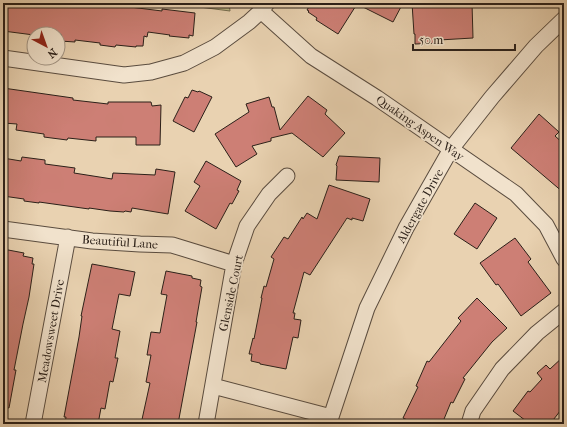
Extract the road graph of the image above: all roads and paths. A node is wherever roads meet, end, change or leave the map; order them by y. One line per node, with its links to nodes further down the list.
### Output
1 (265, 7): 3 (street); 4 (street, Quaking Aspen Way)
2 (564, 19): 4 (street, Aldergate Drive)
3 (3, 58)
4 (451, 149): 8 (street, Quaking Aspen Way); 12 (street, Aldergate Drive)
5 (287, 176): 9 (street, Glenside Court)
6 (3, 229): 7 (street, Beautiful Lane)
7 (68, 237): 9 (street, Beautiful Lane); 13 (street, Meadowsweet Drive)
8 (564, 259)
9 (234, 264): 11 (street, Glenside Court)
10 (564, 311): 15 (street)
11 (213, 386): 12 (street); 14 (street, Glenside Court)
12 (330, 421)
13 (34, 424)
14 (206, 424)
15 (469, 424)

